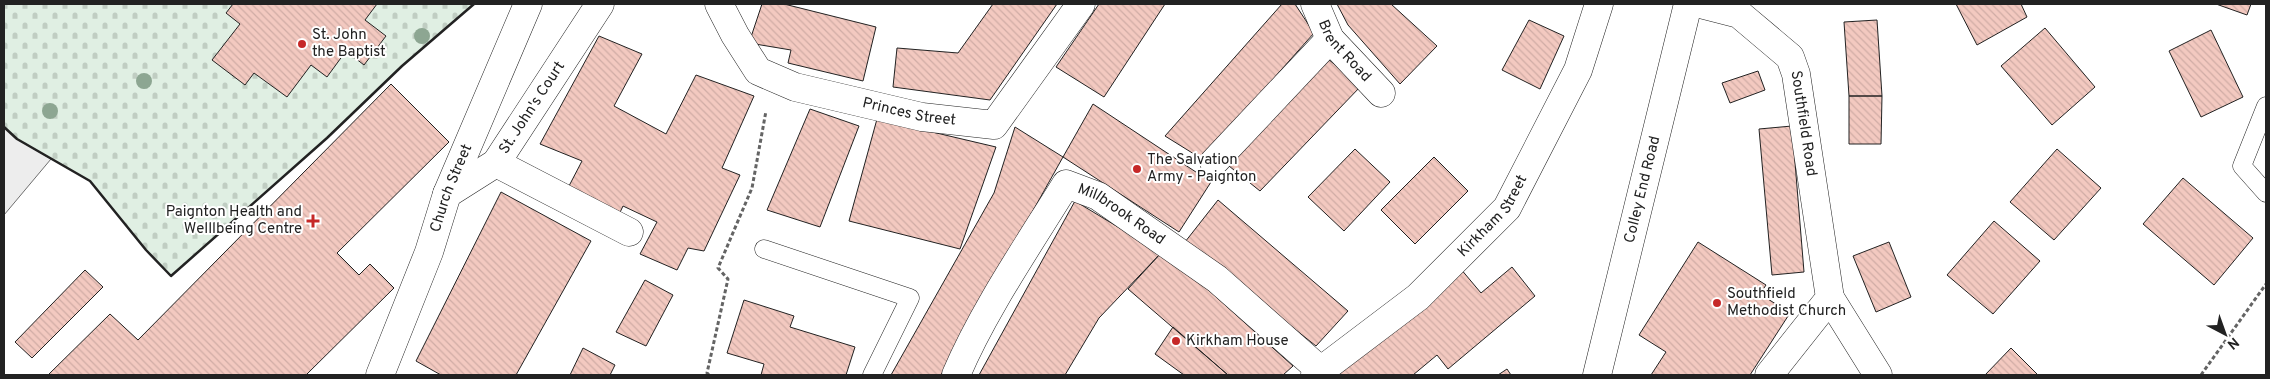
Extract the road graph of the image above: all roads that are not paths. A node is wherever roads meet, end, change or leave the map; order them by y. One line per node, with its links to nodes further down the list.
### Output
1 (528, 4): 15 (street, Church Street)
2 (600, 4): 13 (street, St. John's Court)
3 (719, 4): 4 (street, Princes Street)
4 (1081, 4)
5 (1315, 4): 9 (street, Brent Road)
6 (1599, 4): 19 (street, Kirkham Street)
7 (1688, 4): 23 (street, Colley End Road)
8 (1700, 4): 18 (street, Southfield Road)
9 (1330, 39): 10 (street, Brent Road); 12 (street)
10 (1381, 93)
11 (2266, 106): 14 (lane)
12 (1214, 162)
13 (496, 163): 15 (street, St. John's Court); 16 (street)
14 (2266, 193)
15 (448, 194): 20 (street, Church Street)
16 (629, 232)
17 (764, 249): 21 (lane)
18 (1830, 298): 24 (street); 25 (street, Southfield Road)
19 (1317, 373): 22 (street, Millbrook Road)
20 (380, 375)
21 (872, 375)
22 (956, 375)
23 (1597, 375)
24 (1769, 375)
25 (1878, 375)

